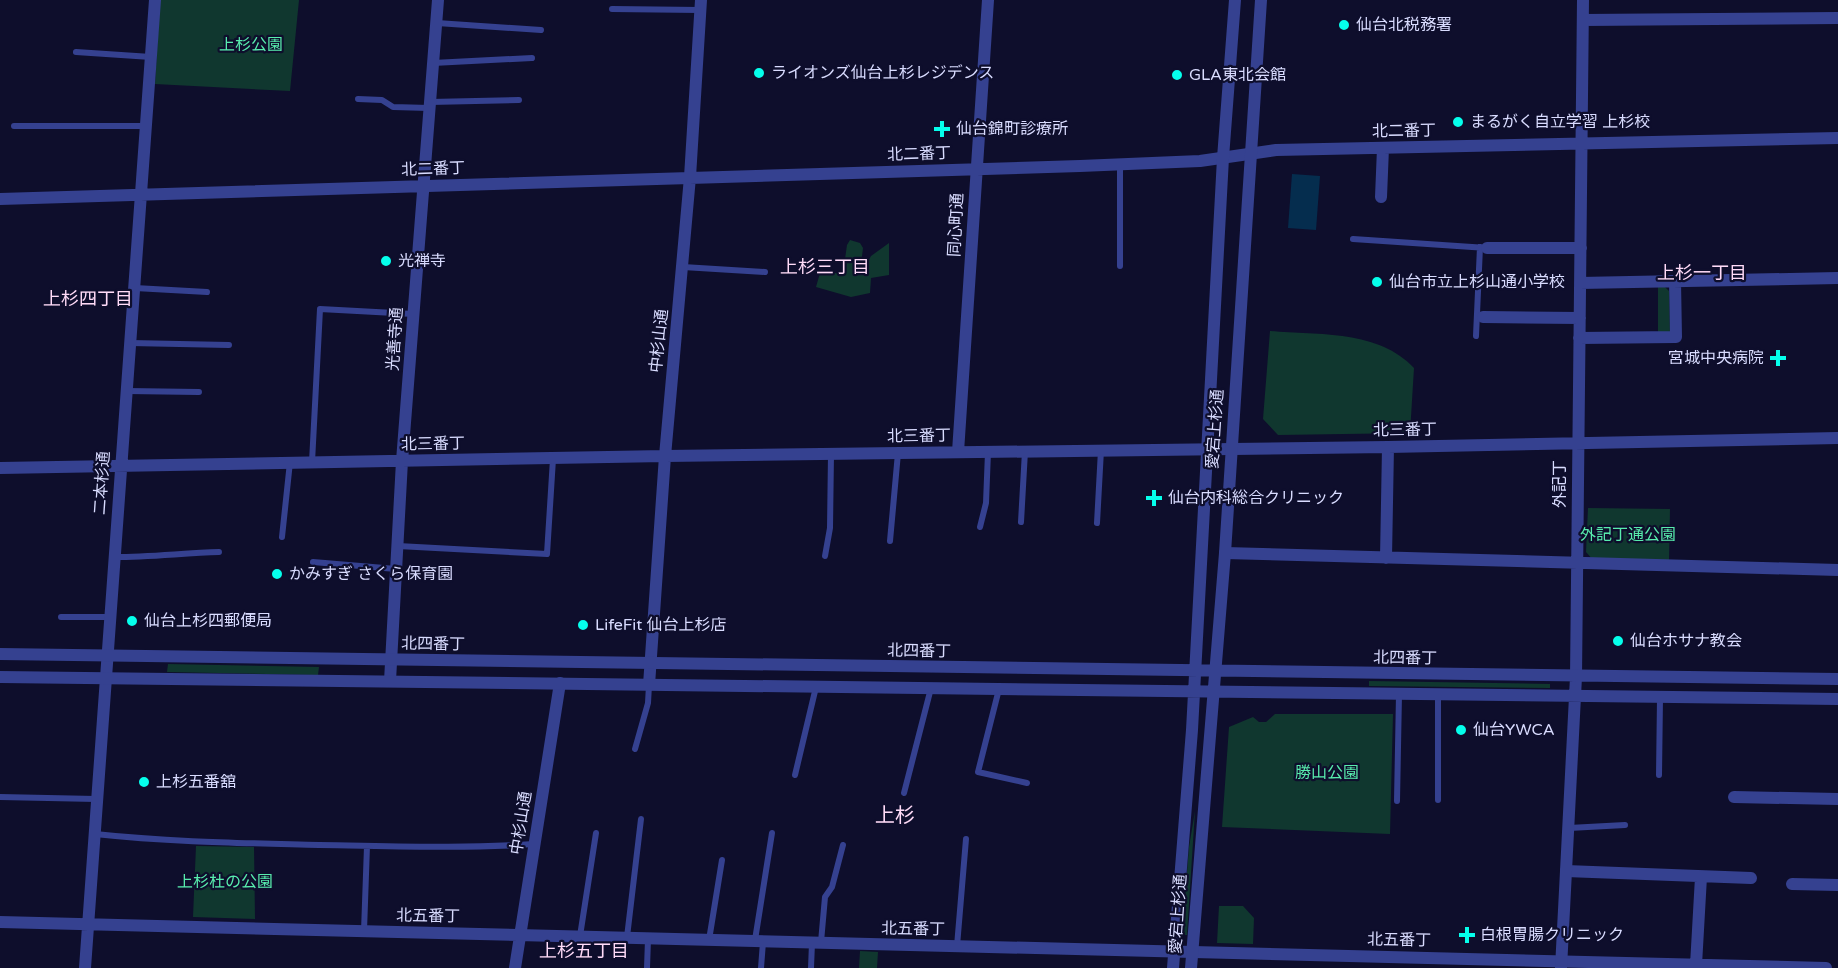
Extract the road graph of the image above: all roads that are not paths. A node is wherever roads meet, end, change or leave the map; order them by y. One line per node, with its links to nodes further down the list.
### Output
1 (155, 0): 14 (street, 二本杉通)
2 (438, 0): 11 (street, 光善寺通)
3 (988, 0): 28 (street, 同心町通)
4 (1235, 0): 26 (street, 愛宕上杉通)
5 (1261, 0): 25 (street, 愛宕上杉通)
6 (1583, 0): 10 (street, 外記丁)
7 (701, 5): 8 (lane); 29 (street, 中杉山通)
8 (612, 9)
9 (1838, 18): 10 (street)
10 (1583, 20): 23 (street, 外記丁)
11 (436, 23): 12 (lane); 16 (street, 光善寺通)
12 (541, 30)
13 (76, 52): 14 (lane)
14 (151, 57): 21 (street, 二本杉通)
15 (532, 58): 16 (lane)
16 (433, 63): 19 (street, 光善寺通)
17 (358, 99): 19 (lane)
18 (519, 100): 19 (lane)
19 (429, 105): 30 (street, 光善寺通)
20 (14, 126): 21 (lane)
21 (146, 126): 31 (street, 二本杉通)
22 (1838, 138): 23 (street, 北二番丁)
23 (1582, 144): 24 (street, 北二番丁); 36 (street, 外記丁)
24 (1383, 148): 25 (street, 北二番丁); 32 (street)
25 (1250, 154): 26 (street, 北二番丁); 58 (street, 愛宕上杉通)
26 (1223, 158): 27 (street, 北二番丁); 57 (street, 愛宕上杉通)
27 (1120, 164): 28 (street, 北二番丁); 37 (lane)
28 (975, 169): 29 (street, 北二番丁); 61 (street, 同心町通)
29 (690, 177): 30 (street, 北二番丁); 38 (street, 中杉山通)
30 (423, 186): 31 (street, 北二番丁); 45 (street, 光善寺通)
31 (142, 194): 33 (street, 北二番丁); 43 (street, 二本杉通)
32 (1381, 197)
33 (0, 199)
34 (1353, 238): 35 (lane)
35 (1483, 248): 36 (street); 46 (lane)
36 (1581, 248): 42 (street, 外記丁)
37 (1120, 266)
38 (683, 267): 39 (lane); 65 (street, 中杉山通)
39 (765, 272)
40 (1838, 278): 41 (street)
41 (1676, 281): 42 (street); 49 (street)
42 (1580, 283): 47 (street, 外記丁)
43 (134, 288): 44 (lane); 50 (street, 二本杉通)
44 (207, 292)
45 (413, 314): 67 (street, 光善寺通); 69 (lane)
46 (1480, 317): 47 (street); 48 (lane)
47 (1580, 318): 49 (street, 外記丁)
48 (1476, 336)
49 (1579, 338): 55 (street, 外記丁)
50 (129, 343): 51 (lane); 52 (street, 二本杉通)
51 (230, 345)
52 (127, 391): 53 (lane); 70 (street, 二本杉通)
53 (199, 392)
54 (1838, 438): 55 (street, 北三番丁)
55 (1577, 443): 56 (street, 北三番丁); 84 (street, 外記丁)
56 (1388, 447): 58 (street, 北三番丁); 82 (street)
57 (1207, 449): 58 (street, 北三番丁); 59 (street, 北三番丁); 93 (street, 愛宕上杉通)
58 (1230, 449): 79 (street, 愛宕上杉通)
59 (1101, 450): 60 (street, 北三番丁); 73 (lane)
60 (1025, 451): 62 (street, 北三番丁); 72 (lane)
61 (958, 452): 62 (street, 北三番丁); 63 (street, 北三番丁)
62 (988, 452): 74 (lane)
63 (898, 453): 64 (street, 北三番丁); 76 (lane)
64 (831, 454): 65 (street, 北三番丁); 80 (lane)
65 (665, 456): 66 (street, 北三番丁); 92 (street, 中杉山通)
66 (554, 459): 67 (street, 北三番丁); 77 (lane)
67 (402, 461): 69 (street, 北三番丁); 77 (street, 光善寺通)
68 (290, 462): 69 (street, 北三番丁); 70 (street, 北三番丁); 75 (lane)
69 (312, 462)
70 (119, 464): 71 (street, 北三番丁); 81 (street, 二本杉通)
71 (0, 468)
72 (1022, 522)
73 (1097, 524)
74 (980, 527)
75 (282, 537)
76 (890, 541)
77 (397, 546): 85 (street, 光善寺通)
78 (219, 552): 81 (lane)
79 (1225, 553): 82 (street); 94 (street, 愛宕上杉通)
80 (825, 556)
81 (113, 557): 88 (street, 二本杉通)
82 (1386, 558): 84 (street)
83 (313, 562): 85 (lane)
84 (1577, 564): 86 (street); 96 (street, 外記丁)
85 (396, 569): 91 (street, 光善寺通)
86 (1838, 570)
87 (61, 616): 88 (lane)
88 (109, 617): 90 (street, 二本杉通)
89 (0, 654): 90 (street, 北四番丁)
90 (106, 655): 91 (street, 北四番丁); 97 (street, 二本杉通)
91 (390, 660): 92 (street, 北四番丁); 99 (street, 光善寺通)
92 (650, 665): 93 (street, 北四番丁); 101 (street, 中杉山通)
93 (1194, 671): 94 (street, 北四番丁); 105 (street, 愛宕上杉通)
94 (1215, 671): 96 (street, 北四番丁); 106 (street, 愛宕上杉通)
95 (0, 677): 97 (street)
96 (1576, 677): 98 (street, 北四番丁); 109 (street, 外記丁)
97 (105, 678): 99 (street); 120 (street, 二本杉通)
98 (1838, 680)
99 (390, 681): 100 (street)
100 (560, 683): 101 (street); 130 (street, 中杉山通)
101 (649, 685): 102 (street); 112 (lane)
102 (817, 687): 103 (street); 113 (lane)
103 (931, 688): 104 (street); 116 (lane)
104 (999, 689): 105 (street); 115 (lane)
105 (1194, 691): 106 (street); 150 (street, 愛宕上杉通)
106 (1213, 691): 107 (street); 151 (street, 愛宕上杉通)
107 (1399, 693): 108 (street); 122 (lane)
108 (1438, 694): 109 (street); 121 (lane)
109 (1576, 697): 110 (street); 125 (street, 外記丁)
110 (1660, 698): 111 (street); 114 (lane)
111 (1838, 699)
112 (635, 749)
113 (795, 775)
114 (1659, 775)
115 (1027, 783)
116 (904, 793)
117 (0, 797): 120 (lane)
118 (1734, 797): 119 (street)
119 (1838, 799)
120 (96, 800): 128 (street, 二本杉通)
121 (1438, 800)
122 (1397, 801)
123 (641, 819): 144 (lane)
124 (1625, 825): 125 (lane)
125 (1569, 828): 134 (street, 外記丁)
126 (596, 833): 143 (lane)
127 (772, 833): 147 (lane)
128 (94, 834): 132 (lane); 140 (street, 二本杉通)
129 (966, 839): 149 (lane)
130 (535, 844): 132 (lane); 142 (street, 中杉山通)
131 (843, 845): 148 (lane)
132 (367, 846): 141 (lane)
133 (722, 860): 146 (lane)
134 (1566, 871): 135 (street); 152 (street, 外記丁)
135 (1701, 877): 136 (street); 153 (street)
136 (1751, 878)
137 (1792, 885): 138 (street)
138 (1838, 885)
139 (0, 922): 140 (street, 北五番丁)
140 (90, 924): 141 (street, 北五番丁); 156 (street, 二本杉通)
141 (364, 931): 142 (street, 北五番丁)
142 (520, 935): 143 (street, 北五番丁); 157 (street, 中杉山通)
143 (580, 937): 144 (street, 北五番丁)
144 (627, 938): 145 (street, 北五番丁)
145 (648, 938): 146 (street, 北五番丁); 158 (lane)
146 (709, 940): 147 (street, 北五番丁)
147 (759, 941): 148 (street, 北五番丁); 159 (lane)
148 (817, 943): 149 (street, 北五番丁); 160 (lane)
149 (957, 946): 150 (street, 北五番丁)
150 (1174, 951): 151 (street, 北五番丁); 161 (street, 愛宕上杉通)
151 (1192, 951): 152 (street, 北五番丁); 162 (street, 愛宕上杉通)
152 (1561, 965): 154 (street, 北五番丁)
153 (1696, 965): 154 (street, 北五番丁); 155 (street, 北五番丁)
154 (1634, 966)
155 (1735, 967): 163 (street, 北五番丁)
156 (85, 968)
157 (515, 968)
158 (647, 968)
159 (761, 968)
160 (811, 968)
161 (1173, 968)
162 (1191, 968)
163 (1826, 968)

